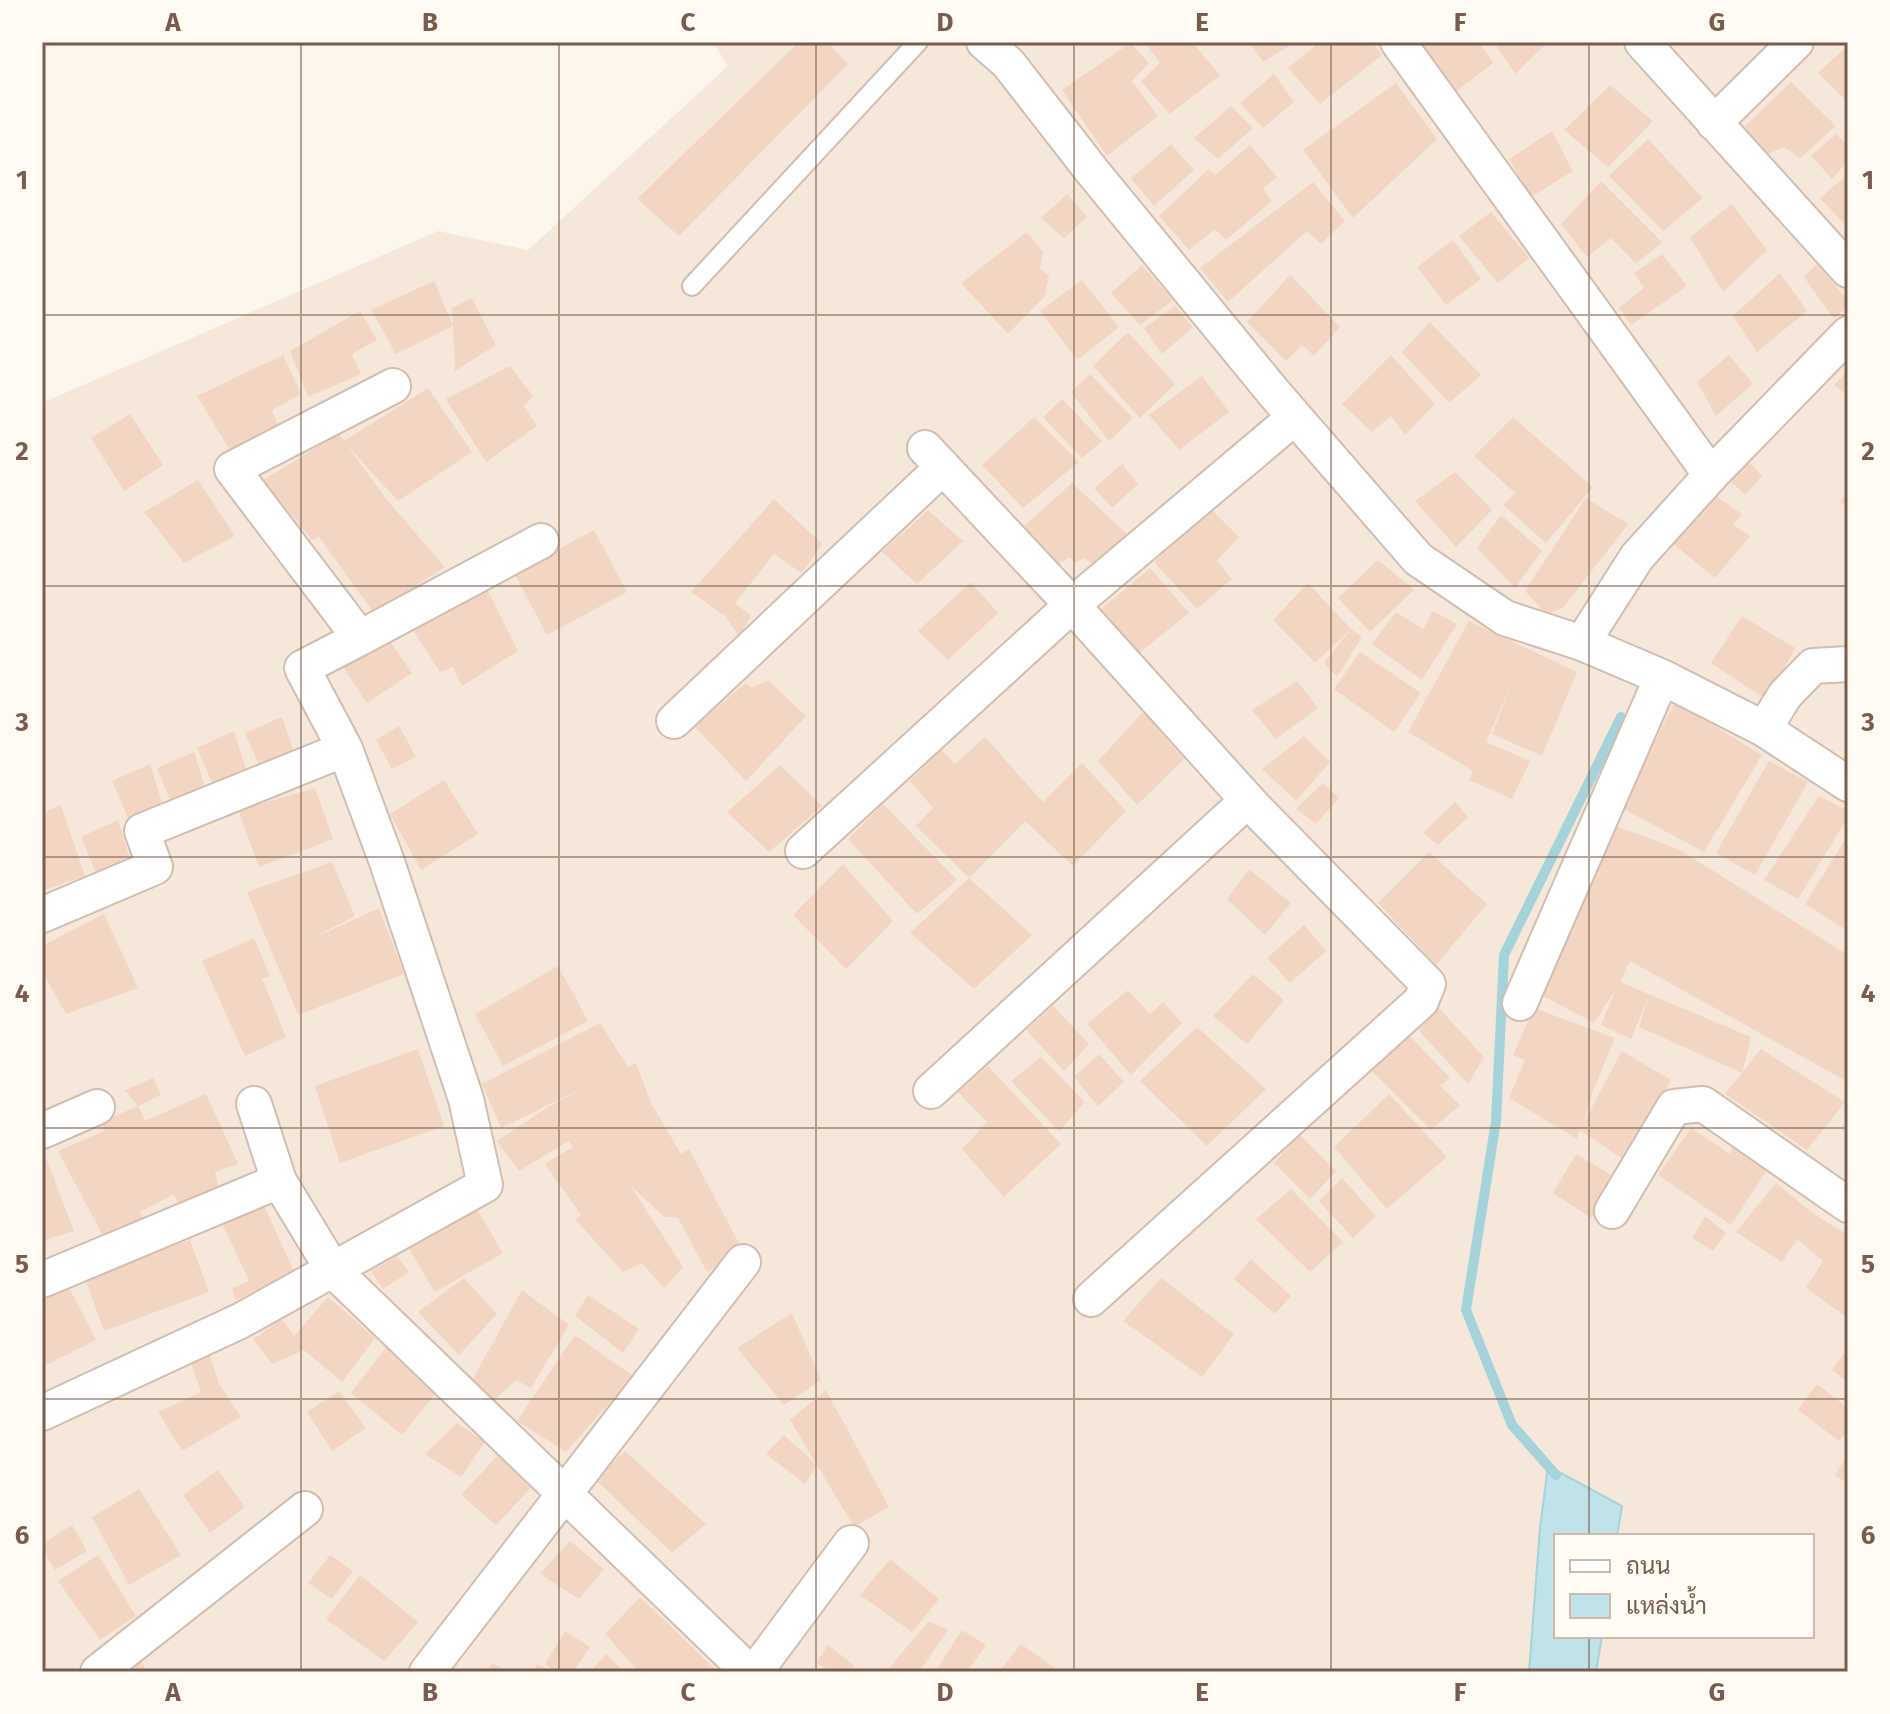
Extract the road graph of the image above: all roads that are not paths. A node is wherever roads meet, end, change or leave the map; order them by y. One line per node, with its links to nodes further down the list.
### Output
1 (918, 42): 8 (lane)
2 (984, 42): 11 (street)
3 (1398, 42): 12 (street)
4 (1642, 42): 6 (street)
5 (1796, 42): 6 (street)
6 (1714, 123): 7 (street)
7 (1848, 270)
8 (692, 286)
9 (1848, 334): 12 (street)
10 (393, 386): 15 (street)
11 (1295, 417): 14 (street); 16 (street)
12 (1711, 475): 16 (street)
13 (541, 541): 15 (street)
14 (1072, 605): 19 (street); 23 (street); 24 (street)
15 (360, 638): 21 (street)
16 (1582, 643): 18 (street)
17 (1848, 664): 20 (street)
18 (1662, 677): 20 (street); 26 (street)
19 (674, 721)
20 (1764, 729): 22 (street)
21 (345, 749): 25 (street); 35 (street)
22 (1848, 784)
23 (1248, 800): 27 (street); 37 (street)
24 (803, 851)
25 (42, 915)
26 (1520, 1003)
27 (931, 1091)
28 (254, 1104): 31 (street)
29 (97, 1107): 30 (street)
30 (42, 1131)
31 (279, 1181): 35 (street); 36 (street)
32 (1848, 1205): 33 (street)
33 (1612, 1211)
34 (743, 1262): 39 (street)
35 (333, 1270): 38 (street); 39 (street)
36 (42, 1280)
37 (1091, 1299)
38 (42, 1413)
39 (565, 1495): 43 (street); 44 (street)
40 (305, 1509): 42 (street)
41 (851, 1543): 45 (street)
42 (98, 1672)
43 (427, 1672)
44 (749, 1672)
45 (755, 1672)

